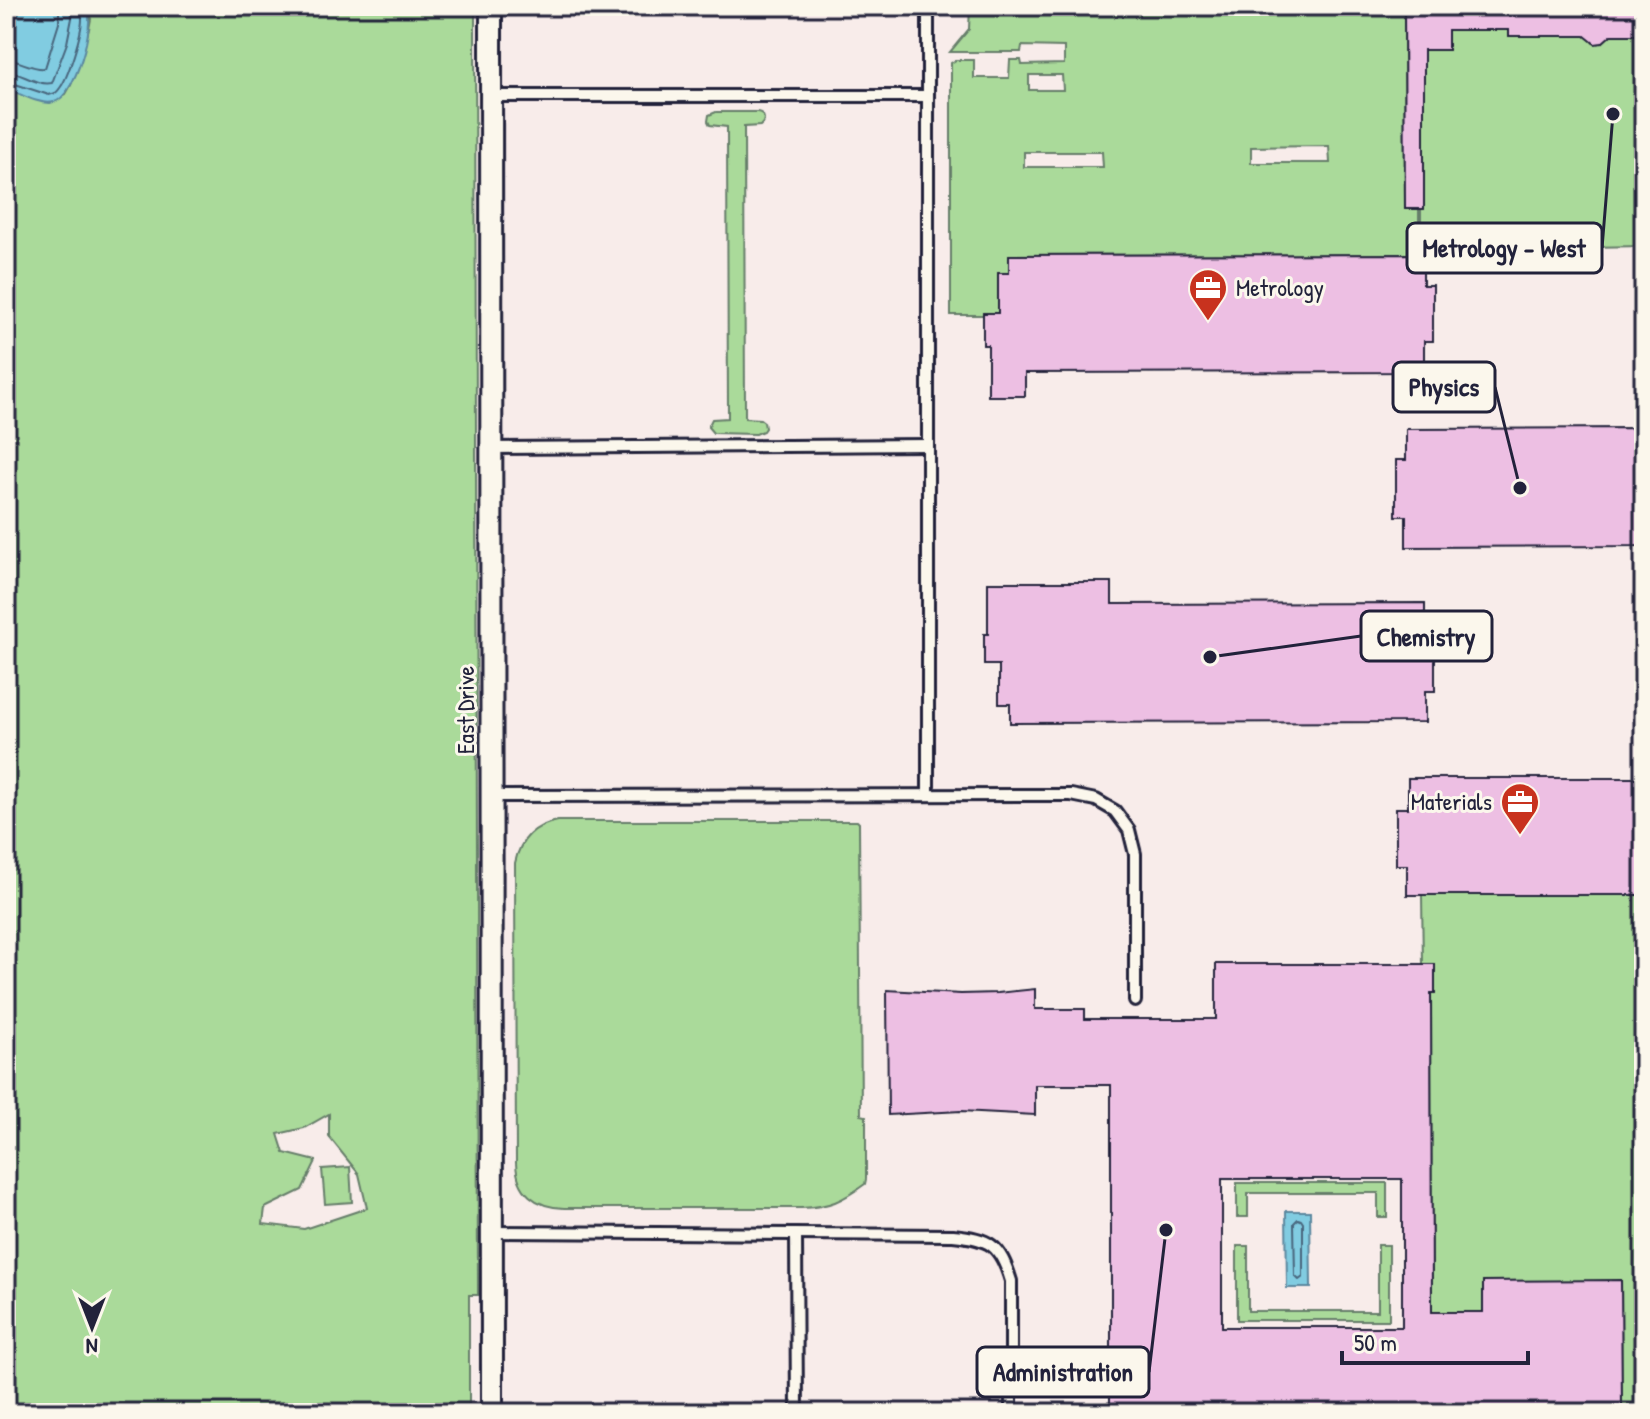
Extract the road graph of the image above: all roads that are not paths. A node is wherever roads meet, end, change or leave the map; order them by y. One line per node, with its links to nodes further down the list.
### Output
1 (491, 6): 3 (street, East Drive)
2 (928, 6): 4 (lane)
3 (491, 96): 4 (lane); 6 (street, East Drive)
4 (928, 96): 5 (lane)
5 (928, 445): 6 (lane); 7 (lane)
6 (491, 448): 8 (street, East Drive)
7 (928, 795): 8 (lane); 9 (lane)
8 (492, 796): 10 (street, East Drive)
9 (1135, 1001)
10 (492, 1232): 11 (lane); 12 (street, East Drive)
11 (796, 1234): 13 (lane); 14 (lane)
12 (492, 1413)
13 (797, 1413)
14 (1011, 1413)

